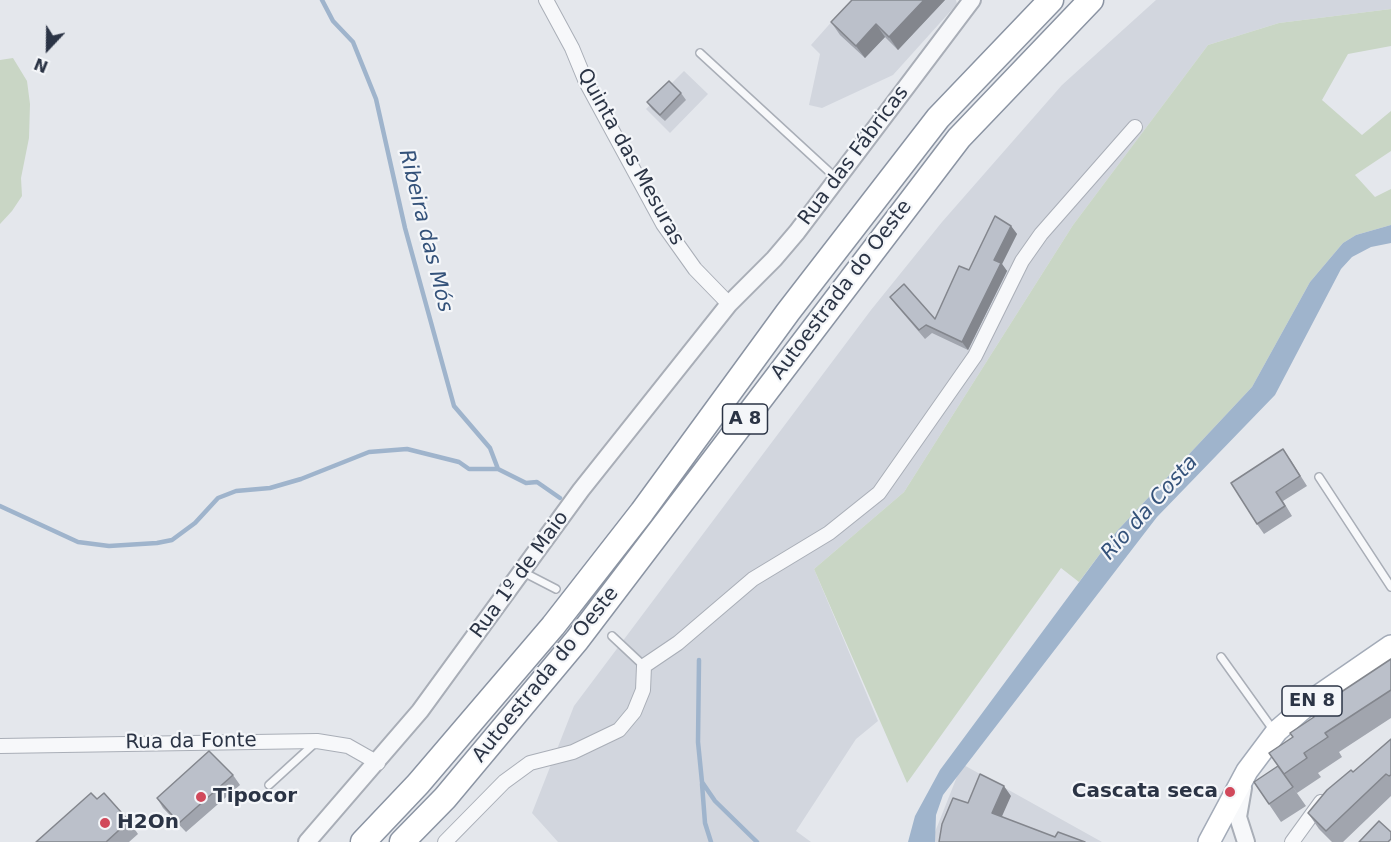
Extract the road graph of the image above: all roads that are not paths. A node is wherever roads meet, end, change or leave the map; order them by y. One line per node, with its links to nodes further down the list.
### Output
1 (546, 0): 8 (street, Quinta das Mesuras)
2 (972, 0): 7 (street, Rua das Fábricas)
3 (1051, 0): 25 (highway, Autoestrada do Oeste / A 8)
4 (1091, 0): 26 (highway, Autoestrada do Oeste / A 8)
5 (700, 54): 7 (lane)
6 (1136, 127): 16 (street)
7 (837, 179): 8 (street, Rua das Fábricas)
8 (729, 304): 10 (street, Rua 1º de Maio)
9 (1319, 477): 11 (lane)
10 (523, 572): 12 (lane); 20 (street, Rua 1º de Maio)
11 (1391, 587)
12 (556, 589)
13 (612, 636): 16 (lane)
14 (1391, 646): 17 (main road, EN 8)
15 (1221, 657): 17 (lane)
16 (644, 666): 27 (street)
17 (1275, 734): 21 (main road, EN 8)
18 (317, 741): 19 (street, Rua da Fonte); 20 (street, Rua da Fonte); 22 (lane)
19 (0, 746)
20 (378, 763): 24 (street, Rua 1º de Maio)
21 (1247, 771): 28 (main road, EN 8); 29 (street)
22 (268, 785)
23 (1329, 791): 30 (street)
24 (307, 842)
25 (363, 842)
26 (402, 842)
27 (445, 842)
28 (1209, 842)
29 (1246, 842)
30 (1292, 842)

